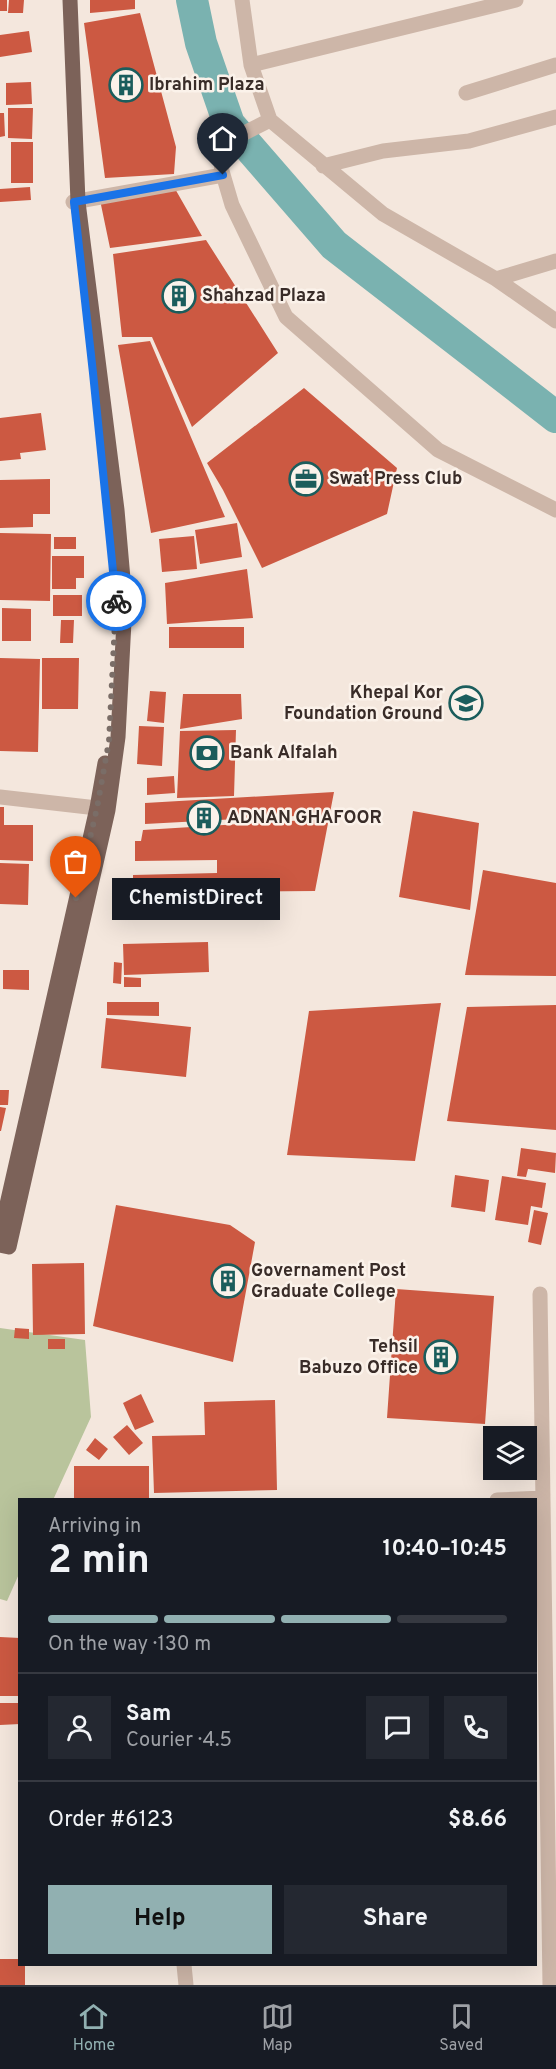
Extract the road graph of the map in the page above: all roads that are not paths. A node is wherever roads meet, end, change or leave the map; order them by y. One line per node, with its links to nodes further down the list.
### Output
1 (66, 0): 12 (main road)
2 (70, 0): 12 (main road)
3 (242, 0): 5 (street)
4 (516, 0): 5 (street)
5 (251, 65): 9 (street)
6 (556, 65): 7 (street)
7 (466, 93)
8 (556, 117): 10 (street)
9 (266, 122): 10 (street); 11 (street)
10 (323, 166): 14 (street)
11 (223, 175): 12 (street); 16 (street)
12 (76, 202): 18 (main road); 19 (main road)
13 (556, 261): 14 (street)
14 (496, 279): 15 (street)
15 (556, 321)
16 (556, 510)
17 (0, 797): 18 (street)
18 (97, 808): 19 (main road)
19 (2, 1244)
20 (540, 1294): 22 (street)
21 (537, 1498): 22 (street)
22 (543, 1498): 25 (street)
23 (184, 1966): 24 (street)
24 (186, 1985)
25 (550, 1985)

